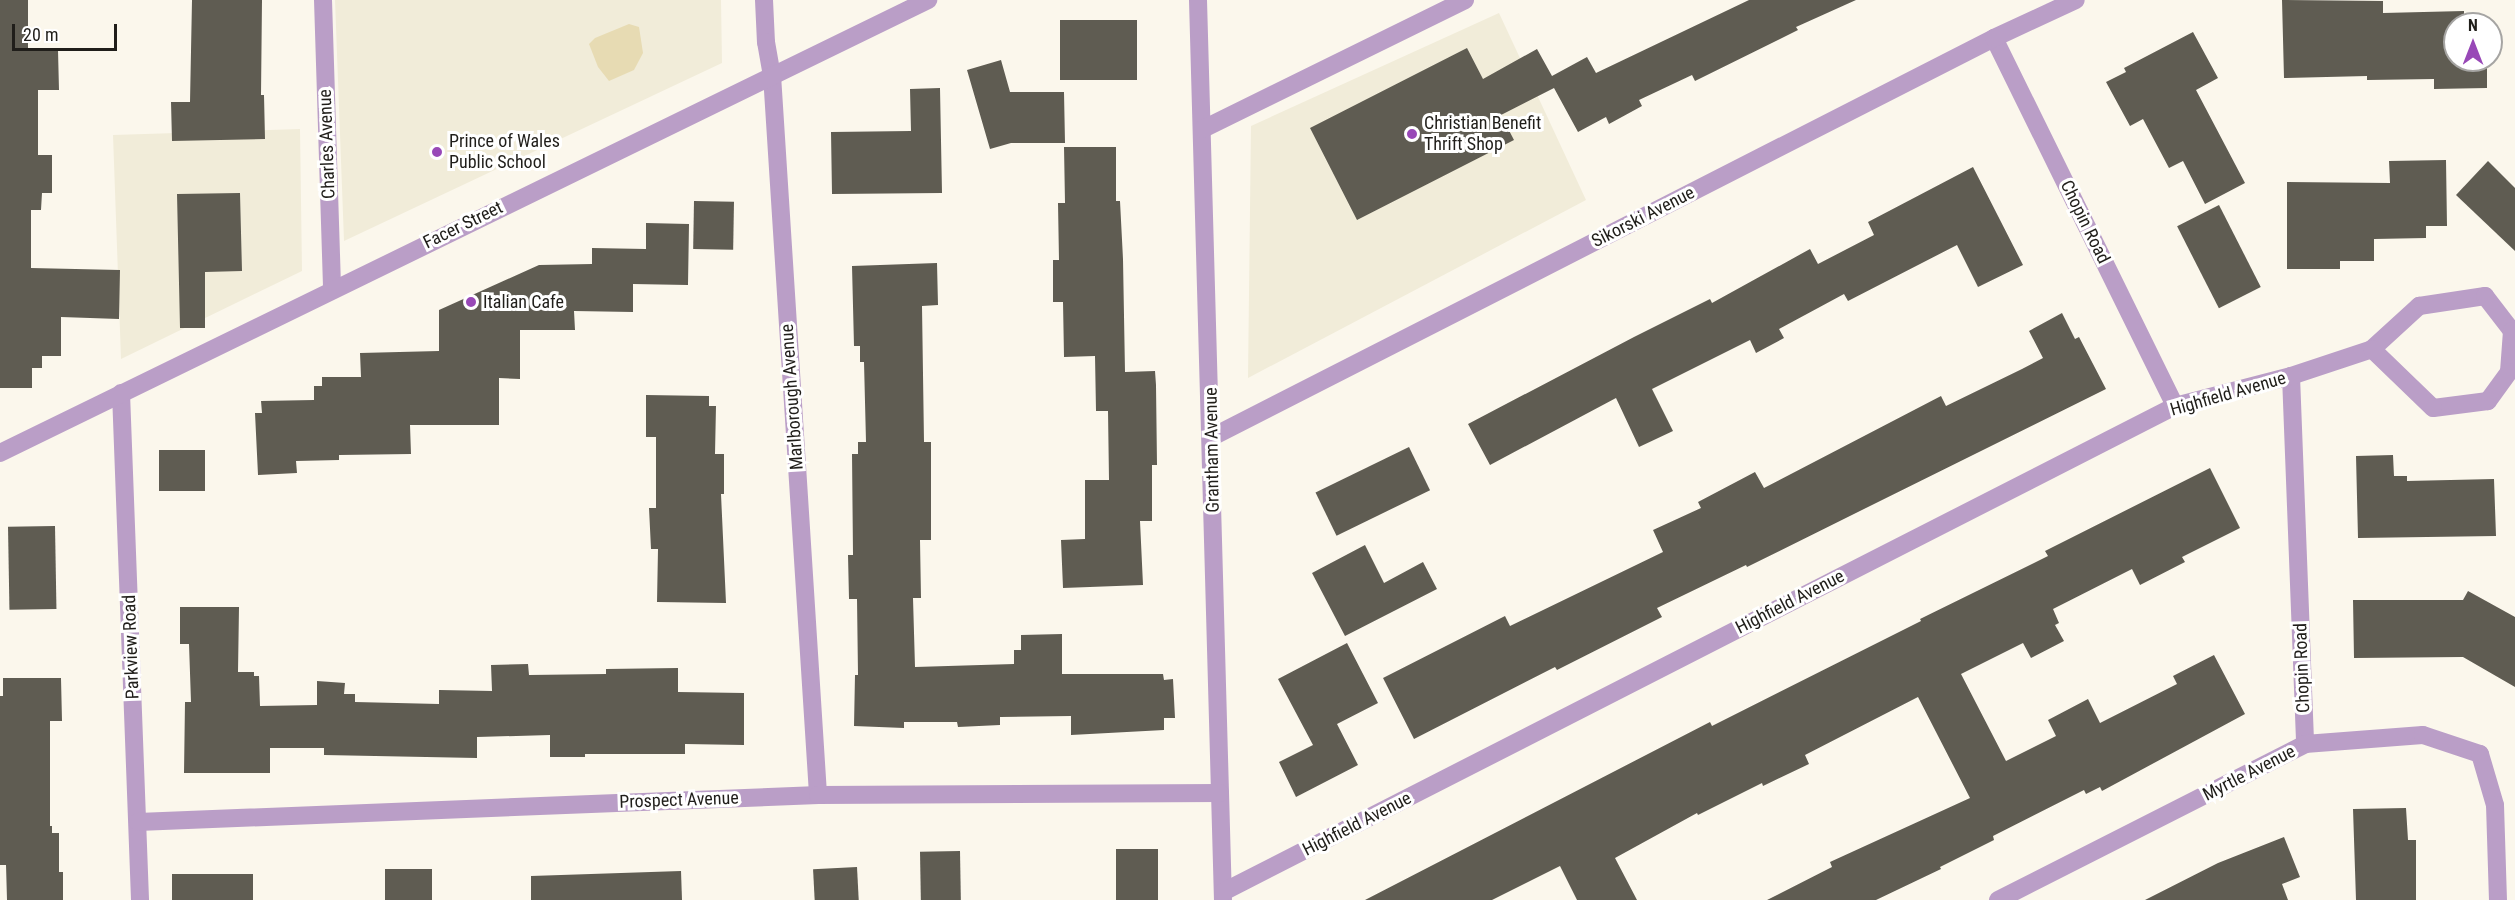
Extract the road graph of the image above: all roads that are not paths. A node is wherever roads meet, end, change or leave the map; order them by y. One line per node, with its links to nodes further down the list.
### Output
1 (323, 0): 10 (street, Charles Avenue)
2 (764, 0): 8 (street, Marlborough Avenue)
3 (928, 0): 8 (street, Facer Street)
4 (1198, 0): 9 (street, Grantham Avenue)
5 (1465, 0): 9 (street)
6 (2076, 0): 7 (street, Sikorski Avenue)
7 (1994, 38): 14 (street, Chopin Road); 15 (street, Sikorski Avenue)
8 (772, 75): 10 (street, Facer Street); 19 (street, Marlborough Avenue)
9 (1203, 129): 15 (street, Grantham Avenue)
10 (332, 288): 13 (street, Facer Street)
11 (2372, 349): 11 (street, Highfield Avenue); 12 (street, Highfield Avenue)
12 (2291, 376): 14 (street, Highfield Avenue); 17 (street, Chopin Road)
13 (121, 393): 16 (street, Facer Street); 20 (street, Parkview Road)
14 (2175, 406): 21 (street, Highfield Avenue)
15 (1212, 437): 18 (street, Grantham Avenue)
16 (0, 453)
17 (2305, 744): 23 (street, Myrtle Avenue); 24 (street, Myrtle Avenue)
18 (1220, 793): 19 (street, Prospect Avenue); 21 (street, Grantham Avenue)
19 (818, 795): 20 (street, Prospect Avenue)
20 (138, 822): 22 (street, Parkview Road)
21 (1223, 896)
22 (140, 900)
23 (1998, 900)
24 (2498, 900)

